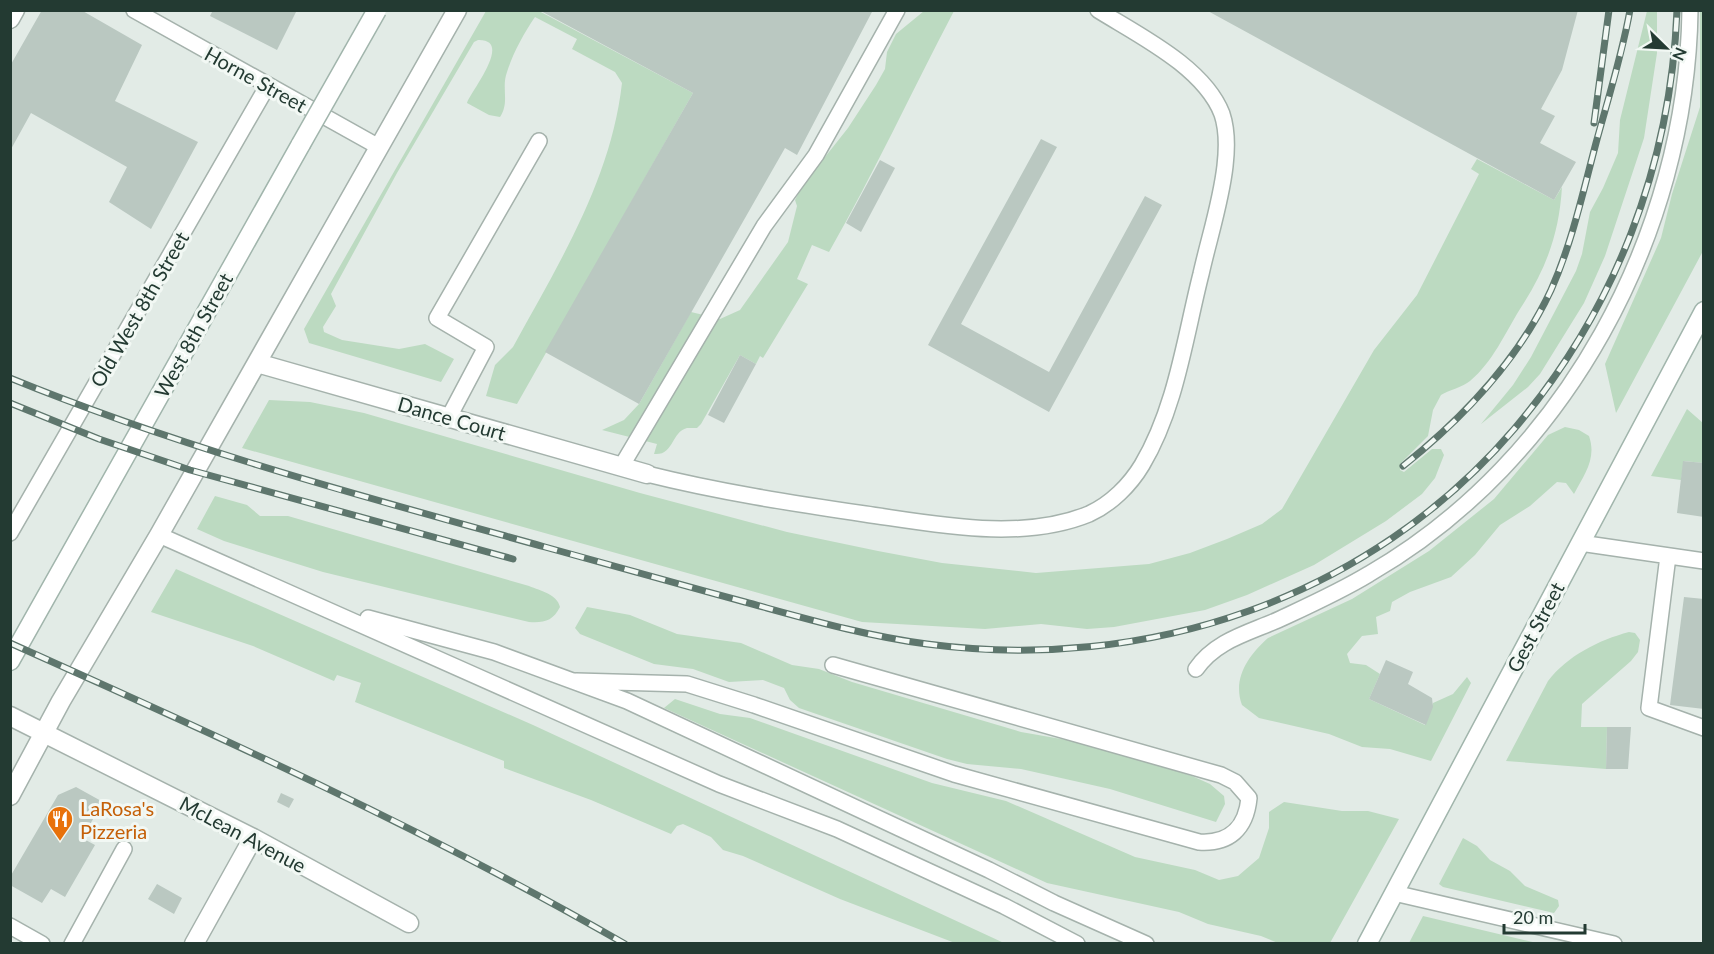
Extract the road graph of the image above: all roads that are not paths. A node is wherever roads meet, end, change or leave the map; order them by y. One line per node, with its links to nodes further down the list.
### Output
1 (15, 10): 8 (street)
2 (134, 10): 9 (lane, Horne Street)
3 (377, 10): 23 (street, West 8th Street, bridge)
4 (457, 10): 11 (street)
5 (897, 10): 15 (lane)
6 (1098, 10): 16 (lane)
7 (1690, 10): 25 (lane)
8 (10, 19)
9 (268, 85): 11 (lane, Horne Street); 17 (lane, Old West 8th Street)
10 (539, 141): 14 (lane)
11 (379, 147): 13 (street)
12 (1704, 311): 19 (street, Gest Street)
13 (257, 363): 14 (street, Dance Court); 18 (street)
14 (449, 417): 15 (street, Dance Court)
15 (621, 466): 16 (street, Dance Court)
16 (647, 474)
17 (10, 533)
18 (159, 535): 22 (lane); 29 (street)
19 (1580, 543): 20 (lane); 33 (street, Gest Street)
20 (1668, 556): 21 (lane); 28 (lane)
21 (1704, 561)
22 (308, 600): 26 (lane); 40 (lane)
23 (10, 661)
24 (833, 665): 26 (lane)
25 (1196, 669)
26 (576, 681): 41 (lane)
27 (10, 716): 29 (street, McLean Avenue)
28 (1704, 728)
29 (45, 732): 30 (street); 31 (street, McLean Avenue)
30 (10, 796)
31 (254, 838): 34 (street, McLean Avenue); 39 (street)
32 (124, 849): 38 (lane)
33 (1394, 893): 36 (lane); 42 (street, Gest Street)
34 (409, 923)
35 (10, 926): 37 (lane)
36 (1605, 942)
37 (42, 944)
38 (72, 944)
39 (194, 944)
40 (1077, 944)
41 (1146, 944)
42 (1367, 944)

